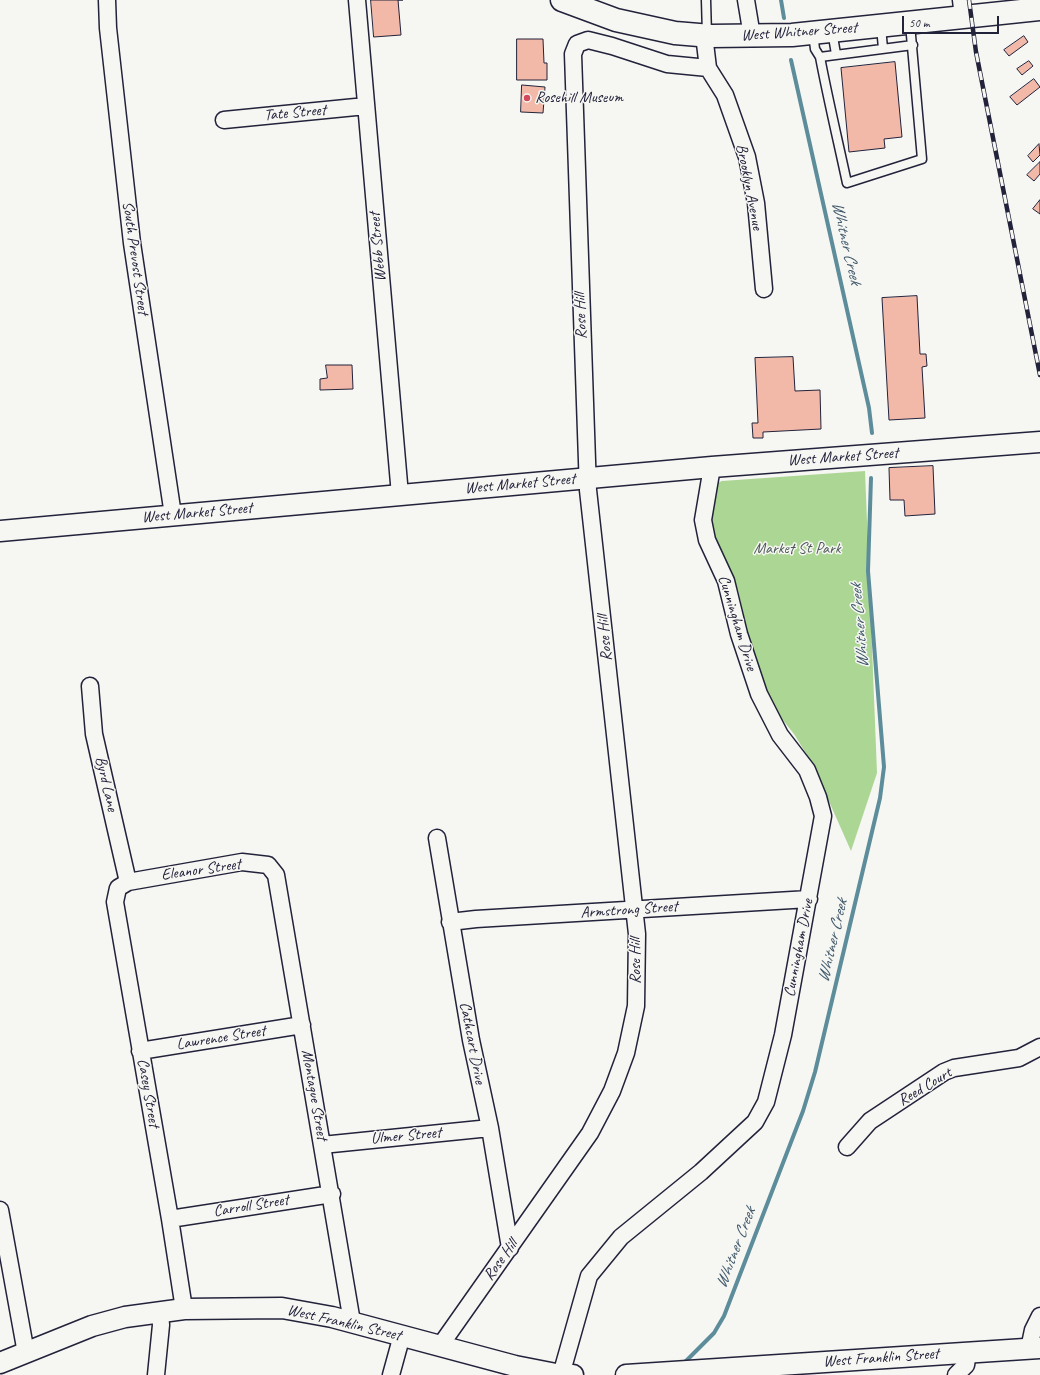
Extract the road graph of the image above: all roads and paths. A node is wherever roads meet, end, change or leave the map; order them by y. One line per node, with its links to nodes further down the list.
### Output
1 (107, 0): 25 (street, South Prevost Street)
2 (357, 0): 18 (street, Webb Street)
3 (562, 0): 11 (main road, West Whitner Street)
4 (706, 0): 11 (lane)
5 (746, 0): 12 (street)
6 (962, 9): 7 (main road, West Whitner Street); 8 (main road, West Whitner Street)
7 (1040, 9)
8 (910, 23): 9 (main road, West Whitner Street); 13 (lane)
9 (881, 26): 10 (main road, West Whitner Street); 14 (lane)
10 (822, 32): 12 (main road, West Whitner Street); 15 (lane); 16 (lane)
11 (706, 35): 12 (main road, West Whitner Street); 17 (street)
12 (752, 36)
13 (913, 45): 14 (lane); 16 (lane)
14 (883, 49): 15 (lane)
15 (836, 54): 16 (lane)
16 (820, 57)
17 (708, 68): 20 (street, Brooklyn Avenue); 23 (street, Rose Hill)
18 (366, 106): 19 (street, Tate Street); 24 (street, Webb Street)
19 (224, 120)
20 (764, 289)
21 (1040, 442): 22 (street, West Market Street)
22 (712, 467): 23 (street, West Market Street); 31 (street, Cunningham Drive)
23 (587, 478): 24 (street, West Market Street); 32 (street, Rose Hill)
24 (400, 495): 25 (street, West Market Street)
25 (173, 515): 26 (street, West Market Street)
26 (0, 531)
27 (90, 686): 30 (street, Byrd Lane)
28 (437, 838): 33 (street, Cathcart Drive)
29 (271, 870): 30 (street, Eleanor Street); 34 (street, Montague Street)
30 (128, 882): 36 (street, Casey Street)
31 (809, 899): 32 (street, Armstrong Street); 56 (street, Cunningham Drive)
32 (634, 909): 33 (street, Armstrong Street); 43 (street, Rose Hill)
33 (450, 922): 37 (street, Cathcart Drive)
34 (302, 1025): 36 (street, Lawrence Street); 38 (street, Montague Street)
35 (1040, 1047): 39 (street, Reed Court)
36 (140, 1052): 42 (street, Casey Street)
37 (490, 1128): 38 (street, Ulmer Street); 43 (street, Cathcart Drive)
38 (322, 1144): 40 (street, Montague Street)
39 (847, 1147)
40 (332, 1194): 42 (street, Carroll Street); 47 (street, Montague Street)
41 (0, 1210): 51 (street)
42 (170, 1219): 44 (street, Casey Street)
43 (510, 1248): 49 (street, Rose Hill)
44 (184, 1309): 45 (street, West Franklin Street); 47 (street, West Franklin Street)
45 (160, 1313): 51 (street, West Franklin Street); 54 (street)
46 (1040, 1316): 50 (street)
47 (352, 1322): 48 (street, West Franklin Street)
48 (402, 1335): 49 (street, West Franklin Street); 55 (street)
49 (440, 1346): 56 (street, West Franklin Street)
50 (1034, 1349): 52 (street, West Franklin Street)
51 (26, 1352): 53 (street, West Franklin Street)
52 (968, 1352): 58 (street, West Franklin Street); 59 (street)
53 (0, 1363)
54 (156, 1375)
55 (391, 1375)
56 (561, 1375): 57 (street, West Franklin Street)
57 (573, 1375)
58 (626, 1375)
59 (956, 1375)

